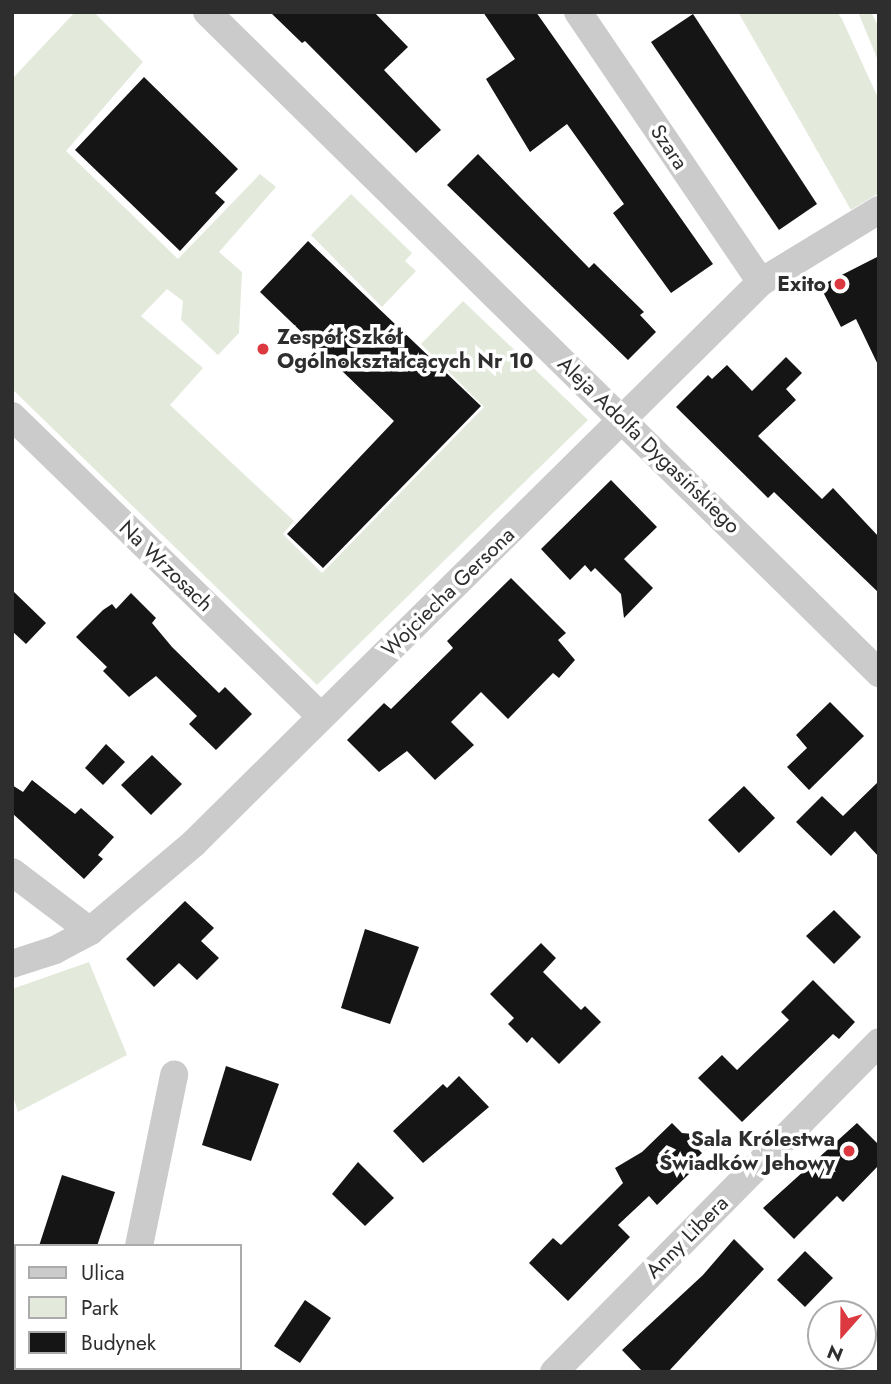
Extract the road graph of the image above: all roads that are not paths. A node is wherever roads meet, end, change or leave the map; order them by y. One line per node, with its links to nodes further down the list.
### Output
1 (207, 12): 6 (street, Aleja Adolfa Dygasińskiego)
2 (578, 12): 4 (street, Szara)
3 (879, 210): 4 (street, Wojciecha Gersona)
4 (761, 282): 6 (street, Wojciecha Gersona)
5 (12, 416): 8 (street, Na Wrzosach)
6 (624, 419): 7 (street, Aleja Adolfa Dygasińskiego); 8 (street, Wojciecha Gersona)
7 (879, 673)
8 (321, 716): 10 (street, Wojciecha Gersona)
9 (12, 872): 10 (street)
10 (90, 931): 11 (street, Wojciecha Gersona)
11 (12, 964)
12 (879, 1042): 15 (street, Anny Libera)
13 (174, 1075): 14 (street)
14 (139, 1244)
15 (554, 1372)

